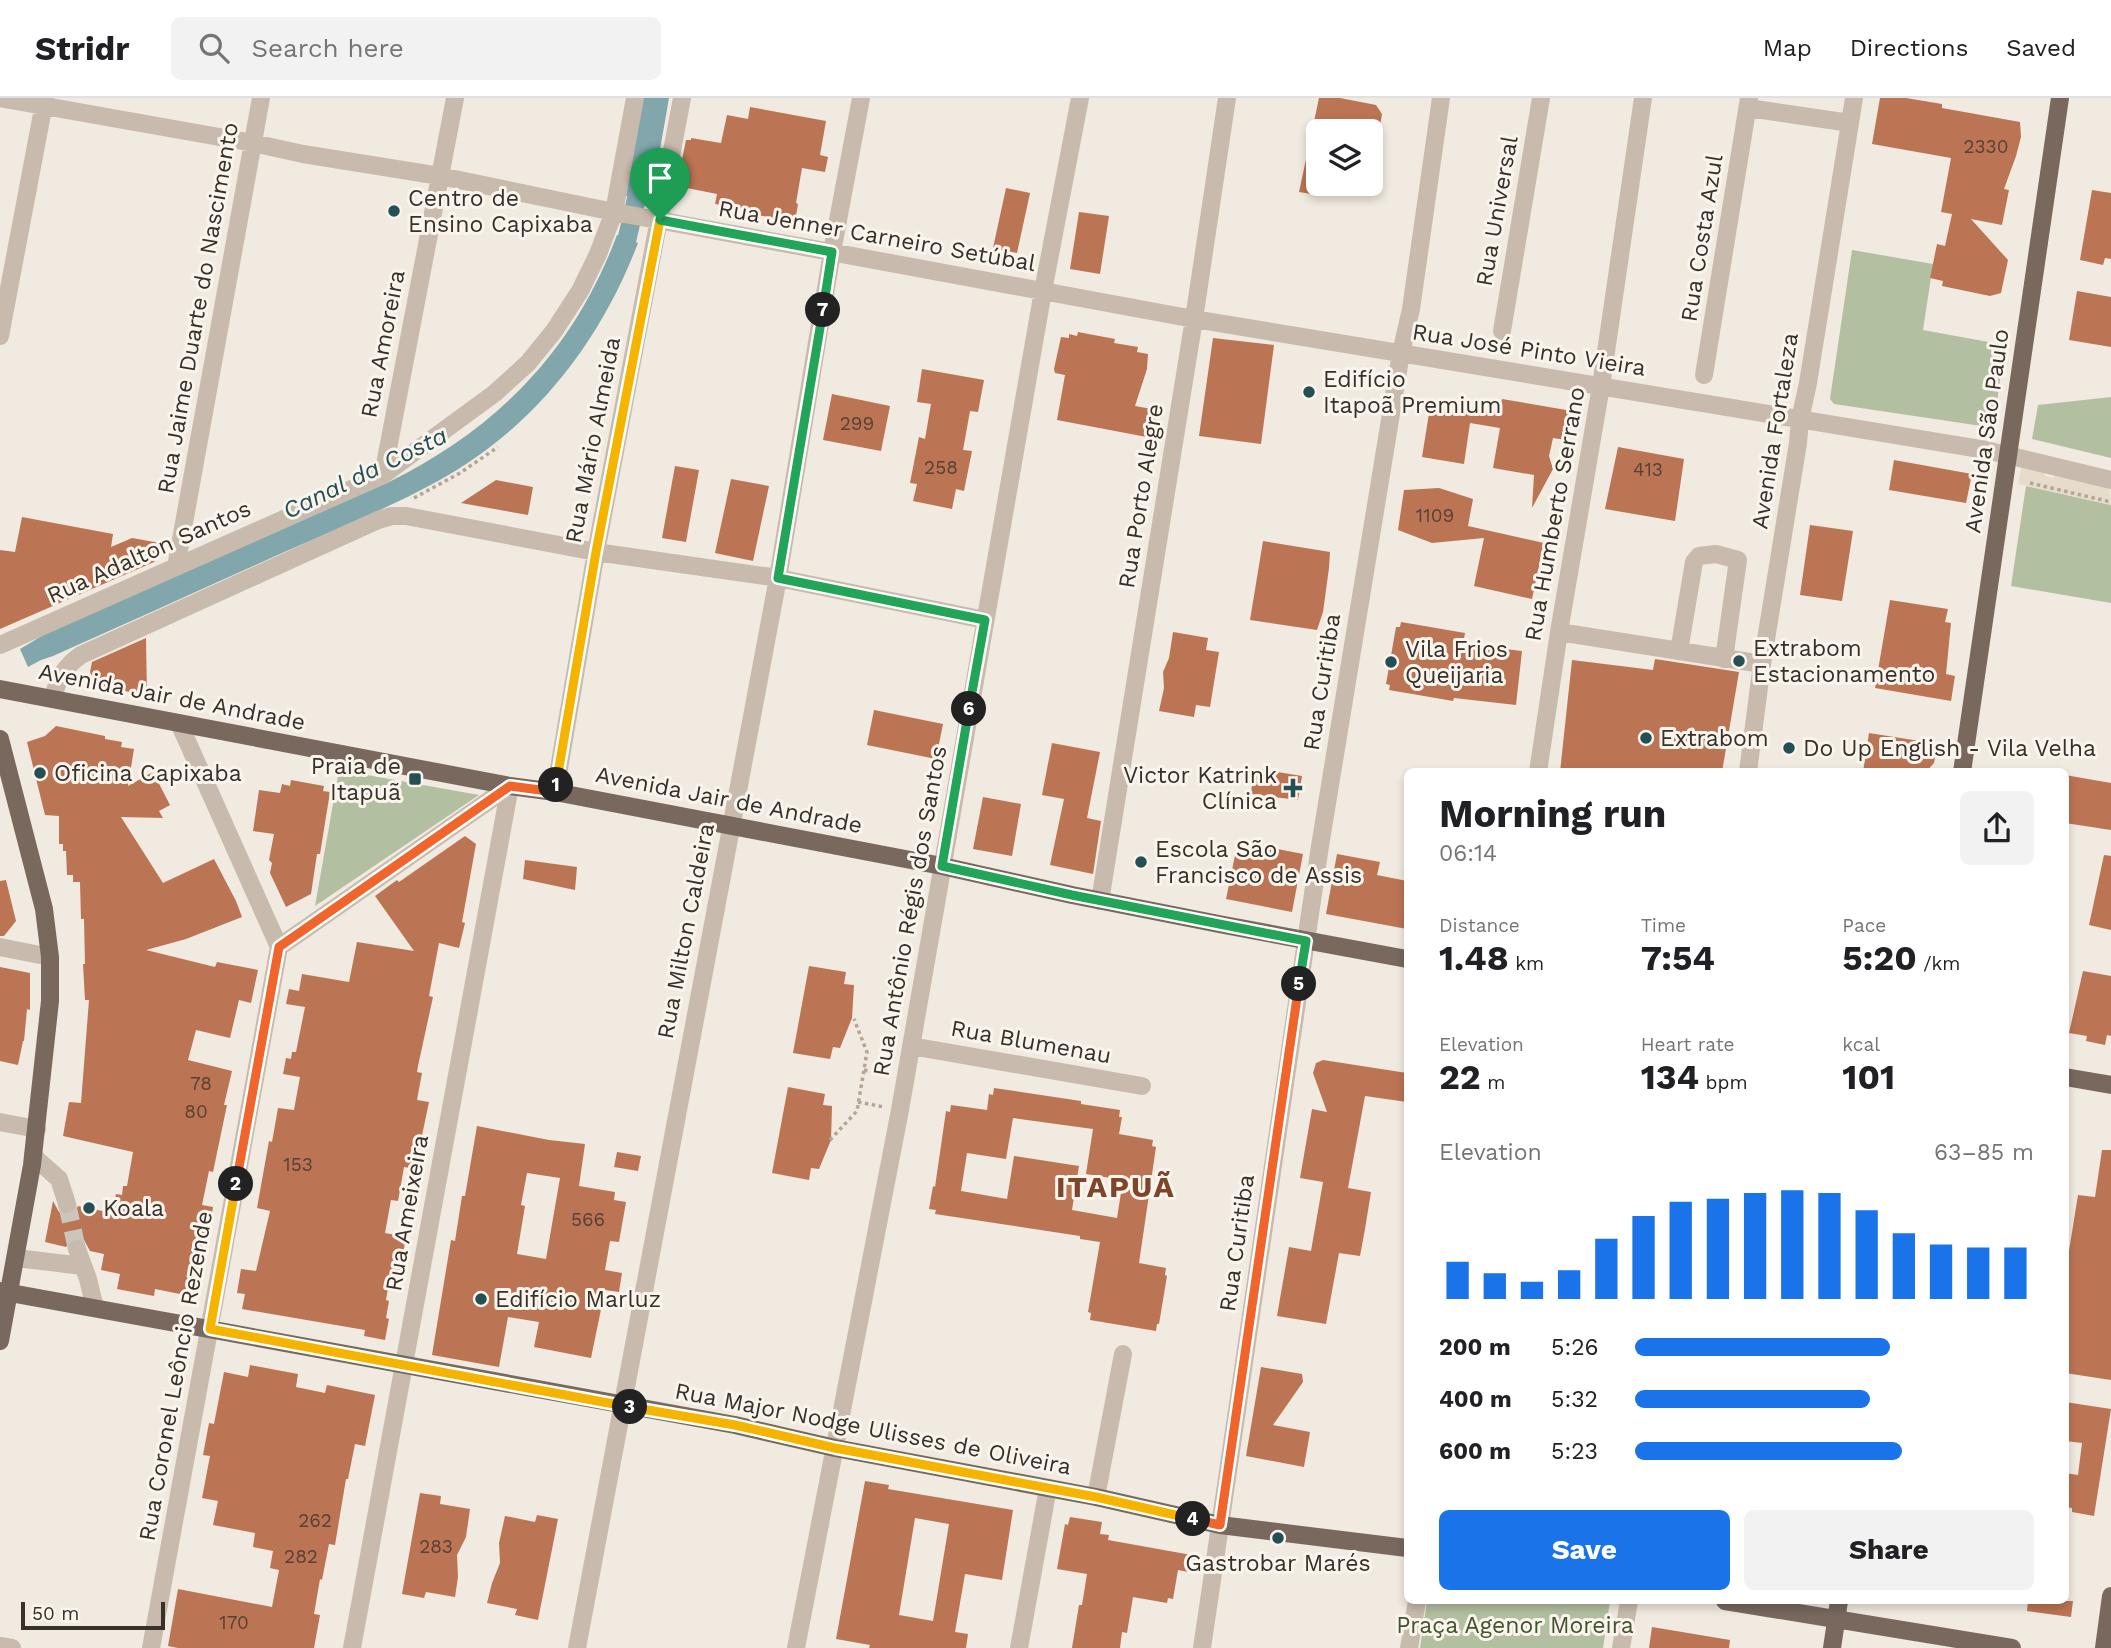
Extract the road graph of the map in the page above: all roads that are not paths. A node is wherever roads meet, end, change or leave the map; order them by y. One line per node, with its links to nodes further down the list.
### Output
1 (0, 98): 14 (street, Rua Jenner Carneiro Setúbal)
2 (261, 98): 17 (street, Rua Jaime Duarte do Nascimento)
3 (454, 98): 18 (street, Rua Amoreira)
4 (635, 98): 19 (street, Rua Adalton Santos)
5 (682, 98): 20 (street, Rua Mário Almeida)
6 (861, 98): 21 (street, Rua Milton Caldeira)
7 (1080, 98): 22 (street, Rua Antônio Régis dos Santos)
8 (1227, 98): 23 (street, Rua Porto Alegre)
9 (1441, 98): 26 (street, Rua Curitiba)
10 (1541, 98): 24 (street, Rua Universal)
11 (1643, 98): 28 (street, Rua Humberto Serrano)
12 (1854, 98): 16 (street, Avenida Fortaleza)
13 (2060, 98): 30 (main road, Avenida São Paulo)
14 (45, 102): 17 (street, Rua Jenner Carneiro Setúbal); 25 (street)
15 (1748, 103): 16 (street, Rua Costa Azul); 27 (street, Rua Costa Azul)
16 (1850, 123): 29 (street, Avenida Fortaleza)
17 (253, 143): 18 (street, Rua Jenner Carneiro Setúbal); 34 (street, Rua Jaime Duarte do Nascimento)
18 (440, 176): 19 (street, Rua Jenner Carneiro Setúbal); 31 (street, Rua Amoreira)
19 (618, 213): 20 (street, Rua Jenner Carneiro Setúbal); 31 (street, Rua Adalton Santos)
20 (654, 219): 21 (street, Rua Jenner Carneiro Setúbal); 33 (street, Rua Mário Almeida)
21 (832, 252): 22 (street, Rua Jenner Carneiro Setúbal); 35 (street, Rua Milton Caldeira)
22 (1043, 291): 23 (street, Rua José Pinto Vieira); 36 (street, Rua Antônio Régis dos Santos)
23 (1194, 319): 26 (street, Rua José Pinto Vieira); 53 (street, Rua Porto Alegre)
24 (1502, 331)
25 (0, 336)
26 (1401, 354): 28 (street, Rua José Pinto Vieira); 54 (street, Rua Curitiba)
27 (1704, 375)
28 (1601, 387): 29 (street, Rua José Pinto Vieira); 37 (street, Rua Humberto Serrano)
29 (1800, 419): 30 (street, Rua José Pinto Vieira); 41 (street, Avenida Fortaleza)
30 (2008, 454): 32 (street, Rua José Pinto Vieira); 48 (main road, Avenida São Paulo)
31 (383, 475): 34 (street, Rua Adalton Santos)
32 (2111, 480)
33 (596, 552): 35 (street); 43 (street); 50 (street, Rua Mário Almeida)
34 (176, 567): 38 (street, Rua Adalton Santos)
35 (778, 578): 36 (street); 51 (street, Rua Milton Caldeira)
36 (985, 620): 52 (street, Rua Antônio Régis dos Santos)
37 (1559, 632): 39 (street); 46 (street, Rua Humberto Serrano)
38 (0, 645)
39 (1679, 651): 40 (street); 40 (street)
40 (1724, 659): 41 (street)
41 (1762, 664): 47 (street, Avenida Fortaleza)
42 (0, 689): 43 (main road, Avenida Jair de Andrade)
43 (53, 699): 44 (main road, Avenida Jair de Andrade)
44 (179, 723): 49 (main road, Avenida Jair de Andrade); 56 (street)
45 (0, 739): 57 (main road)
46 (1539, 768)
47 (1749, 768)
48 (1963, 768)
49 (510, 786): 50 (main road, Avenida Jair de Andrade); 56 (street); 75 (street, Rua Ameixeira)
50 (555, 792): 51 (main road, Avenida Jair de Andrade)
51 (730, 825): 52 (main road, Avenida Jair de Andrade); 76 (street, Rua Milton Caldeira)
52 (942, 866): 53 (main road, Avenida Jair de Andrade); 59 (street, Rua Antônio Régis dos Santos)
53 (1100, 901): 54 (main road, Avenida Jair de Andrade)
54 (1306, 941): 58 (main road, Avenida Jair de Andrade); 80 (street, Rua Curitiba)
55 (0, 947): 57 (street)
56 (279, 947): 72 (street, Rua Coronel Leôncio Rezende)
57 (50, 957): 64 (main road)
58 (1404, 958)
59 (911, 1046): 61 (street, Rua Blumenau); 77 (street, Rua Antônio Régis dos Santos)
60 (2069, 1078): 62 (main road)
61 (1142, 1086)
62 (2111, 1086)
63 (0, 1122): 64 (street)
64 (37, 1129): 65 (main road)
65 (33, 1156): 66 (street); 68 (main road)
66 (67, 1204)
67 (77, 1249): 69 (street)
68 (16, 1258): 69 (street); 70 (main road)
69 (83, 1266): 71 (street)
70 (5, 1292): 71 (main road, Rua Major Nodge Ulisses de Oliveira); 73 (main road)
71 (95, 1308): 72 (main road, Rua Major Nodge Ulisses de Oliveira)
72 (210, 1329): 75 (main road, Rua Major Nodge Ulisses de Oliveira); 89 (street, Rua Coronel Leôncio Rezende)
73 (0, 1341)
74 (1123, 1354): 79 (street)
75 (404, 1366): 76 (main road, Rua Major Nodge Ulisses de Oliveira); 90 (street, Rua Ameixeira)
76 (622, 1406): 77 (main road, Rua Major Nodge Ulisses de Oliveira); 91 (street, Rua Milton Caldeira)
77 (835, 1448): 78 (main road, Rua Major Nodge Ulisses de Oliveira); 92 (street, Rua Antônio Régis dos Santos)
78 (1048, 1488): 79 (main road, Rua Major Nodge Ulisses de Oliveira); 93 (street)
79 (1096, 1497): 80 (main road, Rua Major Nodge Ulisses de Oliveira)
80 (1220, 1525): 81 (main road, Rua Major Nodge Ulisses de Oliveira); 94 (street, Rua Curitiba)
81 (1404, 1548)
82 (2111, 1596): 99 (main road)
83 (1416, 1604): 95 (street)
84 (1628, 1604): 96 (street)
85 (1763, 1604): 86 (main road)
86 (1838, 1610): 97 (main road); 98 (main road)
87 (0, 1646): 88 (street)
88 (12, 1648)
89 (151, 1648)
90 (352, 1648)
91 (577, 1648)
92 (796, 1648)
93 (1019, 1648)
94 (1202, 1648)
95 (1409, 1648)
96 (1621, 1648)
97 (1832, 1648)
98 (2012, 1648)
99 (2104, 1648)

